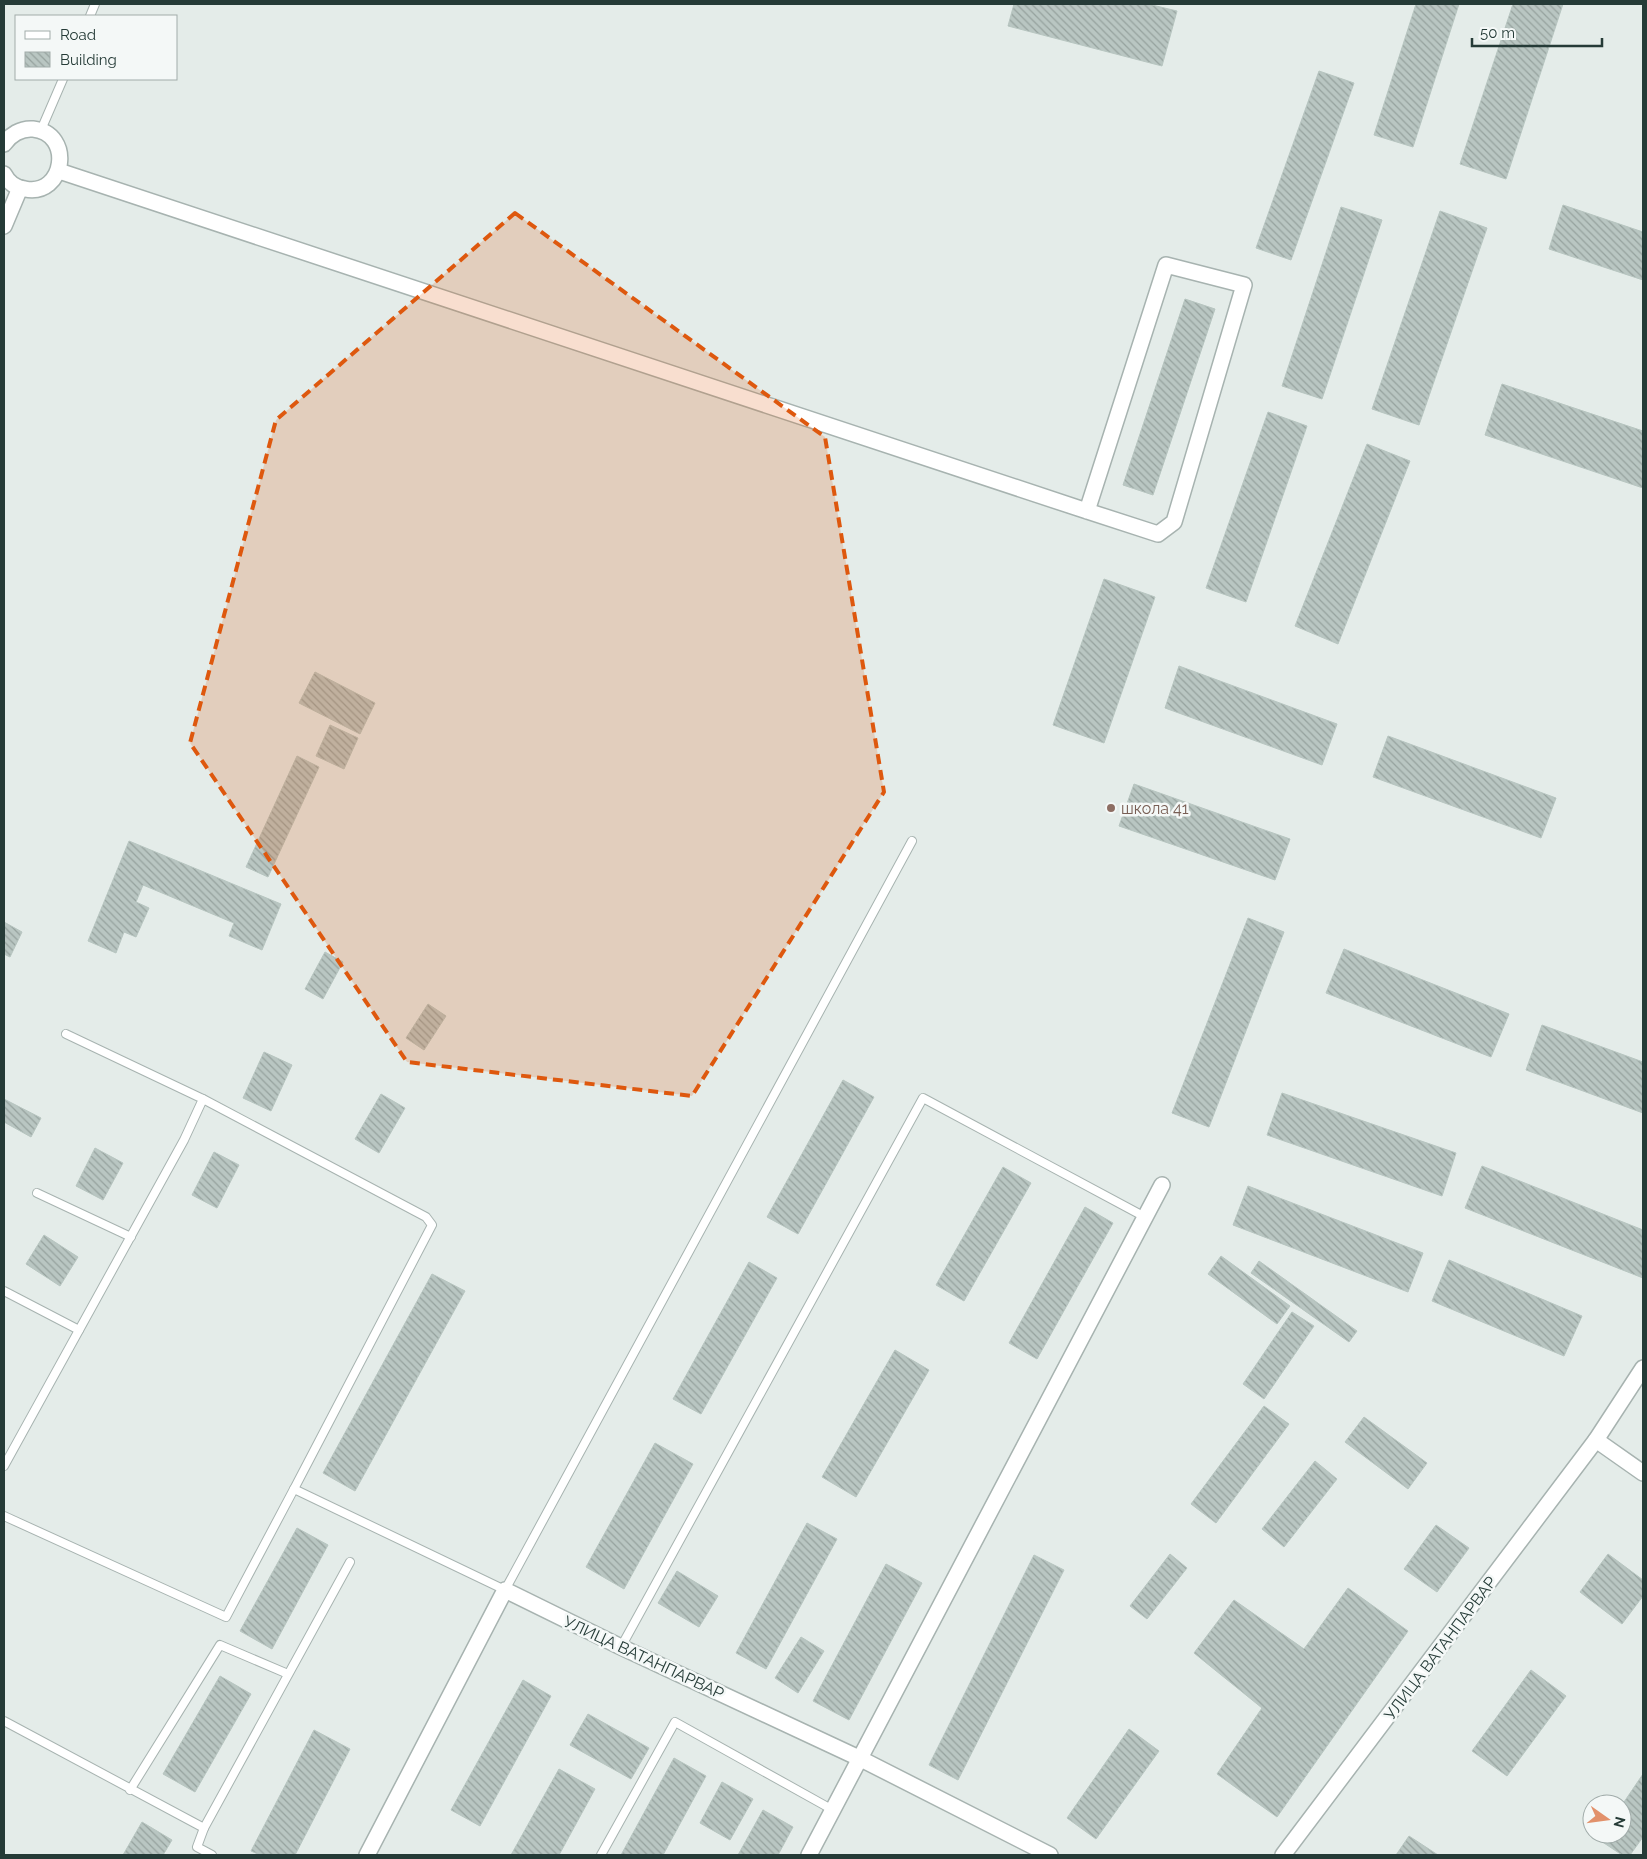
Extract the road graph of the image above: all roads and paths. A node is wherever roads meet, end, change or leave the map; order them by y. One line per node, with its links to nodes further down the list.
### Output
1 (63, 80): 2 (lane)
2 (41, 130): 3 (street); 4 (street)
3 (4, 143)
4 (59, 171): 6 (street); 8 (street)
5 (4, 174): 6 (street)
6 (20, 188): 7 (street)
7 (4, 226)
8 (1086, 511): 8 (street)
9 (912, 841): 25 (lane)
10 (66, 1034): 11 (lane)
11 (203, 1099): 15 (lane); 22 (lane)
12 (1162, 1185): 14 (street)
13 (36, 1193): 15 (lane)
14 (1145, 1217): 26 (lane); 29 (street)
15 (131, 1237): 17 (lane)
16 (4, 1291): 17 (lane)
17 (79, 1330): 20 (lane)
18 (1643, 1368): 19 (street, УЛИЦА ВАТАНПАРВАР)
19 (1596, 1440): 21 (street); 38 (street, УЛИЦА ВАТАНПАРВАР)
20 (4, 1466)
21 (1643, 1473)
22 (294, 1489): 23 (lane); 25 (lane)
23 (4, 1516)
24 (350, 1562): 27 (lane)
25 (505, 1590): 26 (street, УЛИЦА ВАТАНПАРВАР); 34 (street)
26 (621, 1647): 29 (street, УЛИЦА ВАТАНПАРВАР)
27 (288, 1674): 30 (lane); 32 (lane)
28 (4, 1721): 30 (lane)
29 (861, 1759): 31 (street); 37 (street, УЛИЦА ВАТАНПАРВАР)
30 (130, 1790): 32 (lane)
31 (833, 1810): 35 (lane); 36 (street)
32 (204, 1828): 33 (lane)
33 (212, 1855)
34 (367, 1855)
35 (602, 1855)
36 (809, 1855)
37 (1050, 1855)
38 (1283, 1855)

